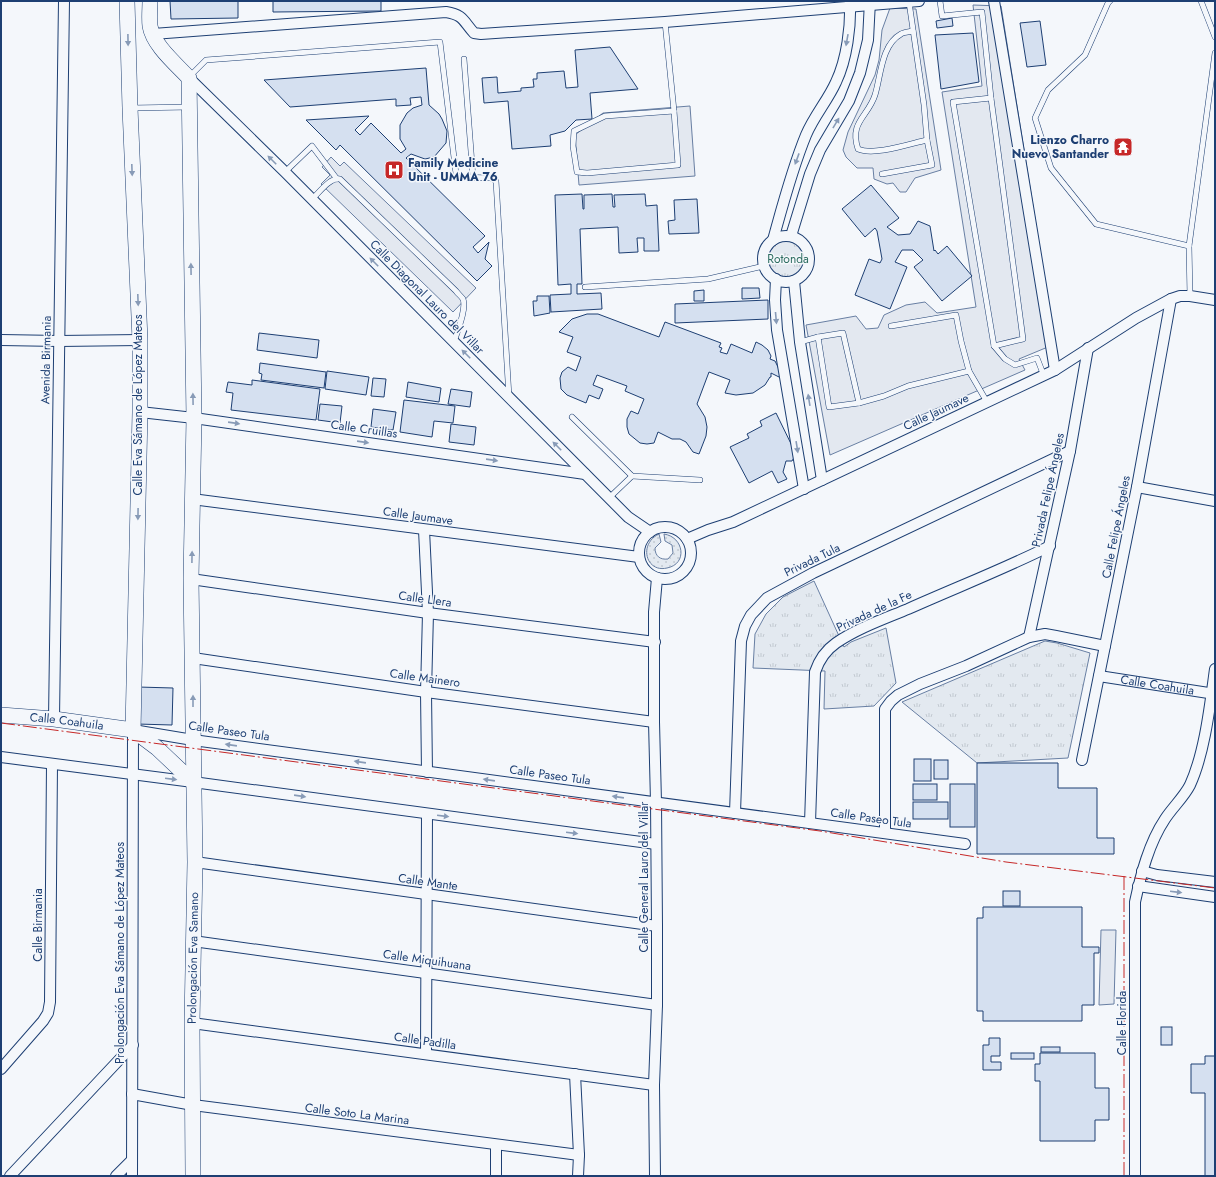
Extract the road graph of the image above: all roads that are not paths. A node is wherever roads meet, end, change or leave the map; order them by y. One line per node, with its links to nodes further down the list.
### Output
1 (64, 1): 42 (street, Avenida Birmania)
2 (127, 1): 20 (main road, Calle Eva Sámano de López Mateos, one-way to 20)
3 (150, 1): 13 (main road)
4 (914, 1): 9 (street); 12 (lane)
5 (940, 1): 18 (lane)
6 (994, 1): 47 (street)
7 (1110, 1): 30 (lane)
8 (1202, 1): 14 (lane)
9 (870, 3): 10 (street); 28 (street, one-way to 9)
10 (850, 4): 11 (street); 29 (street, one-way to 29)
11 (666, 22): 13 (street); 21 (lane)
12 (913, 31): 22 (lane); 22 (lane)
13 (153, 34): 17 (main road)
14 (1215, 37)
15 (1215, 54): 30 (lane)
16 (464, 59): 25 (lane)
17 (189, 78): 19 (main road); 23 (street, Calle Diagonal Lauro del Villar, one-way to 17); 25 (lane)
18 (991, 98): 45 (lane); 45 (lane)
19 (189, 107): 20 (lane); 55 (main road, one-way to 19)
20 (130, 108): 41 (main road, Calle Eva Sámano de López Mateos, one-way to 41)
21 (674, 111): 21 (lane)
22 (926, 140): 24 (lane)
23 (285, 172): 26 (lane); 27 (street, Calle Diagonal Lauro del Villar)
24 (882, 174)
25 (473, 178): 50 (lane)
26 (337, 179): 27 (lane); 43 (lane)
27 (312, 199): 43 (street, Calle Diagonal Lauro del Villar, one-way to 27)
28 (791, 236): 29 (street); 33 (street)
29 (773, 240): 31 (street)
30 (1189, 246): 35 (lane)
31 (764, 266): 32 (street); 34 (lane)
32 (776, 280): 33 (street); 62 (street, one-way to 62)
33 (794, 281): 44 (street)
34 (585, 287)
35 (1190, 296): 36 (street, Calle Jaumave); 37 (street, Calle Jaumave)
36 (1171, 299): 46 (street, Calle Jaumave); 61 (street, Calle Felipe Ángeles)
37 (1215, 300)
38 (891, 326): 48 (lane)
39 (818, 337): 44 (lane); 52 (lane); 52 (lane)
40 (1, 340): 42 (street)
41 (140, 340): 42 (street); 53 (main road, Calle Eva Sámano de López Mateos)
42 (59, 341): 83 (street, Avenida Birmania)
43 (454, 342): 50 (street, Calle Diagonal Lauro del Villar, one-way to 43)
44 (800, 342): 60 (street, one-way to 44)
45 (994, 346): 49 (lane)
46 (1088, 348): 47 (street, Calle Jaumave); 56 (street, Privada Felipe Ángeles)
47 (1055, 370): 49 (street, Calle Jaumave)
48 (969, 371): 51 (lane); 52 (lane)
49 (1044, 376): 51 (street, Calle Jaumave)
50 (509, 398): 57 (street, Calle Diagonal Lauro del Villar, one-way to 50)
51 (987, 402): 60 (street, Calle Jaumave)
52 (859, 404)
53 (140, 412): 55 (street, Calle Cruillas); 85 (main road, Calle Eva Sámano de López Mateos, one-way to 85)
54 (572, 417): 58 (lane)
55 (194, 418): 57 (street, Calle Cruillas, one-way to 57); 64 (main road)
56 (1070, 451): 69 (street, Privada Felipe Ángeles); 94 (street, Privada Tula)
57 (585, 474): 63 (street, Calle Diagonal Lauro del Villar)
58 (632, 476): 59 (lane); 63 (lane)
59 (700, 480)
60 (822, 480): 62 (street, Calle Jaumave)
61 (1137, 487): 65 (street); 76 (street, Calle Felipe Ángeles)
62 (804, 489): 68 (street, Calle Jaumave)
63 (609, 498): 67 (street, Calle Diagonal Lauro del Villar)
64 (192, 499): 66 (street, Calle Jaumave); 72 (main road, one-way to 64)
65 (1215, 501)
66 (424, 530): 70 (street, Calle Jaumave); 73 (street)
67 (650, 532): 68 (street); 70 (street)
68 (686, 539): 71 (street)
69 (1050, 546): 74 (street, Privada Felipe Ángeles); 96 (street, Privada de la Fe)
70 (639, 557): 71 (street)
71 (657, 578): 75 (street, Calle General Lauro del Villar)
72 (191, 579): 73 (street, Calle Llera); 77 (main road)
73 (428, 613): 75 (street, Calle Llera); 80 (street)
74 (1030, 637): 76 (street); 97 (street)
75 (655, 642): 84 (street, Calle General Lauro del Villar)
76 (1105, 646): 79 (street, Calle Felipe Ángeles)
77 (193, 658): 80 (street, Calle Mainero); 86 (main road, one-way to 77)
78 (1215, 669): 81 (street, Calle Florida)
79 (1099, 676): 81 (street, Calle Coahuila); 88 (street, Calle Felipe Ángeles)
80 (426, 692): 84 (street, Calle Mainero); 90 (street)
81 (1213, 694): 101 (street, Calle Florida)
82 (1, 715): 83 (main road, Calle Coahuila)
83 (54, 719): 85 (main road, Calle Coahuila)
84 (654, 722): 93 (street, Calle General Lauro del Villar)
85 (133, 730): 86 (street, Calle Paseo Tula); 91 (street, Prolongación Eva Sámano de López Mateos); 92 (main road)
86 (193, 740): 90 (street, Calle Paseo Tula, one-way to 86); 92 (main road, Prolongación Eva Samano)
87 (1, 757): 89 (street)
88 (1082, 760)
89 (52, 764): 91 (street); 113 (street, Calle Birmania)
90 (427, 772): 93 (street, Calle Paseo Tula, one-way to 90)
91 (133, 775): 92 (street, one-way to 92); 111 (street, Prolongación Eva Sámano de López Mateos)
92 (193, 782): 95 (street, one-way to 95); 100 (main road, Prolongación Eva Samano)
93 (656, 802): 94 (street, Calle Paseo Tula); 98 (street, Calle General Lauro del Villar)
94 (735, 812): 96 (street, Calle Paseo Tula)
95 (427, 814): 98 (street, one-way to 98); 104 (street)
96 (810, 823): 97 (street, Calle Paseo Tula)
97 (885, 833): 99 (street, Calle Paseo Tula)
98 (656, 844): 106 (street, Calle General Lauro del Villar)
99 (965, 844)
100 (195, 862): 104 (street, Calle Mante); 107 (main road, Prolongación Eva Samano)
101 (1142, 871): 102 (street); 103 (street, Calle Florida)
102 (1215, 882)
103 (1138, 886): 105 (street, one-way to 105); 128 (street, Calle Florida)
104 (427, 895): 106 (street, Calle Mante); 108 (street)
105 (1215, 897)
106 (657, 926): 109 (street, Calle General Lauro del Villar)
107 (193, 941): 108 (street, Calle Miquihuana); 110 (main road, Prolongación Eva Samano)
108 (427, 974): 109 (street, Calle Miquihuana); 112 (street)
109 (657, 1005): 115 (street, Calle General Lauro del Villar)
110 (192, 1023): 112 (street, Calle Padilla); 117 (main road, Prolongación Eva Samano)
111 (133, 1045): 116 (street, Prolongación Eva Sámano de López Mateos); 121 (street)
112 (426, 1054): 114 (street, Calle Padilla)
113 (1, 1069)
114 (575, 1074): 115 (street, Calle Padilla); 119 (street)
115 (654, 1085): 127 (street, Calle General Lauro del Villar)
116 (132, 1094): 117 (street, Calle Soto La Marina); 120 (street, Prolongación Eva Sámano de López Mateos)
117 (193, 1105): 118 (street, Calle Soto La Marina); 124 (main road, Prolongación Eva Samano)
118 (496, 1145): 119 (street, Calle Soto La Marina); 125 (street)
119 (579, 1155): 126 (street)
120 (132, 1160): 122 (street); 123 (street, Prolongación Eva Sámano de López Mateos)
121 (10, 1176)
122 (116, 1176)
123 (132, 1176)
124 (193, 1176)
125 (496, 1176)
126 (578, 1176)
127 (655, 1176)
128 (1135, 1176)

